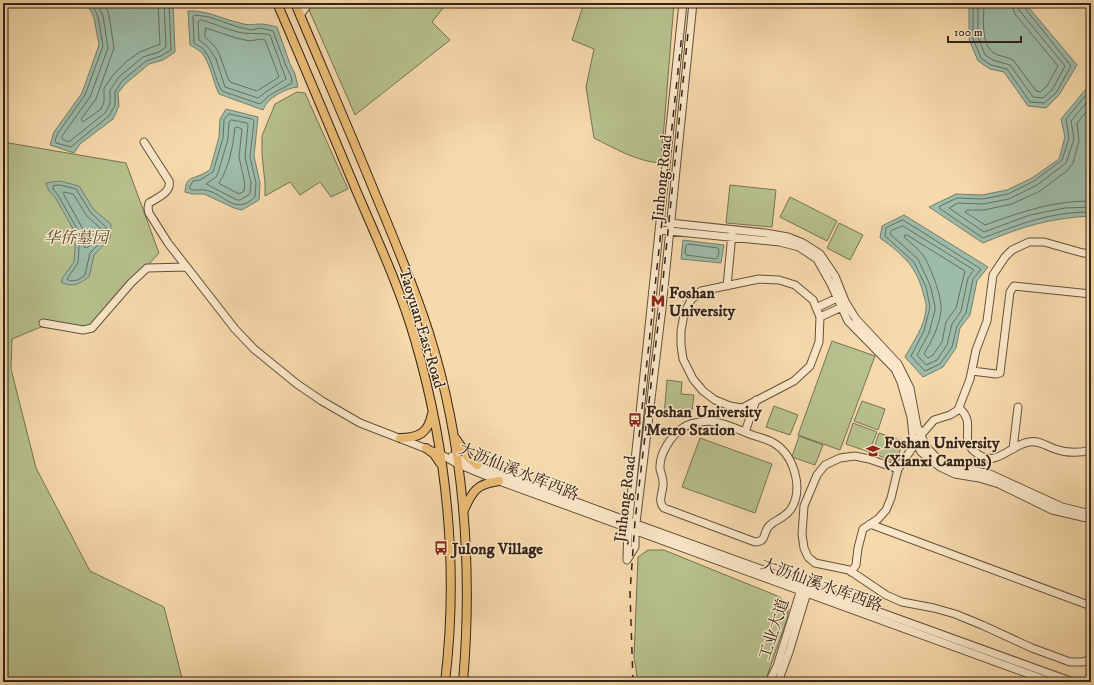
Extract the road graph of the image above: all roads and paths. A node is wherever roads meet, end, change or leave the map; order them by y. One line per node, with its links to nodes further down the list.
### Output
1 (278, 3): 27 (main road, Taoyuan East Road)
2 (295, 3): 6 (main road, Taoyuan East Road)
3 (309, 3): 6 (street)
4 (683, 3): 8 (street, Jinhong Road)
5 (693, 3): 9 (street, Jinhong Road)
6 (300, 15): 29 (main road, Taoyuan East Road)
7 (144, 142): 15 (street, 大沥仙溪水库西路)
8 (660, 222): 9 (street); 10 (street, Jinhong Road)
9 (671, 223): 11 (street); 12 (street, Jinhong Road)
10 (659, 230): 12 (street); 44 (street, Jinhong Road)
11 (732, 230): 13 (street); 19 (street)
12 (670, 231): 13 (street); 51 (street, Jinhong Road)
13 (731, 238): 16 (street); 18 (street)
14 (1091, 253): 23 (street)
15 (186, 267): 22 (street); 31 (street, 大沥仙溪水库西路)
16 (727, 286): 20 (street); 24 (street)
17 (1091, 294): 23 (street)
18 (837, 298): 19 (street); 20 (street)
19 (843, 304): 21 (street); 30 (street); 32 (street)
20 (816, 308): 21 (street)
21 (820, 317): 24 (street)
22 (43, 323)
23 (972, 371): 26 (street)
24 (756, 400): 28 (street)
25 (1018, 407): 34 (street)
26 (959, 408): 30 (street); 34 (street)
27 (433, 411): 31 (main road); 36 (main road, Taoyuan East Road)
28 (745, 432): 42 (street); 42 (street)
29 (453, 435): 37 (main road, Taoyuan East Road); 38 (main road)
30 (921, 435): 32 (street); 46 (street)
31 (400, 438): 33 (street, 大沥仙溪水库西路)
32 (916, 443): 39 (street); 48 (street)
33 (426, 448): 36 (street, 大沥仙溪水库西路); 40 (main road)
34 (1013, 449): 35 (street)
35 (1091, 450)
36 (440, 454): 37 (street, 大沥仙溪水库西路); 40 (main road, Taoyuan East Road)
37 (457, 460): 38 (street); 41 (street, 大沥仙溪水库西路); 45 (main road, Taoyuan East Road)
38 (477, 465): 47 (street)
39 (898, 469): 43 (street); 50 (street)
40 (443, 471): 59 (main road, Taoyuan East Road)
41 (499, 480): 45 (main road); 47 (street, 大沥仙溪水库西路)
42 (793, 504): 43 (street)
43 (804, 506): 55 (street)
44 (630, 508): 47 (street); 49 (street, Jinhong Road)
45 (463, 511): 60 (main road, Taoyuan East Road)
46 (1091, 514)
47 (614, 519): 49 (street, 大沥仙溪水库西路); 53 (street)
48 (1091, 519)
49 (628, 524): 51 (street, 大沥仙溪水库西路); 53 (street, Jinhong Road)
50 (870, 524): 55 (street); 57 (street)
51 (636, 527): 52 (street, 大沥仙溪水库西路); 54 (street, Jinhong Road); 56 (street)
52 (652, 537): 54 (street); 56 (street, 大沥仙溪水库西路)
53 (627, 541): 54 (street, Jinhong Road)
54 (635, 547)
55 (851, 572): 58 (street)
56 (804, 588): 61 (street, 工业大道); 62 (street, 工业大道); 63 (street, 大沥仙溪水库西路); 64 (street)
57 (1091, 606)
58 (1091, 658)
59 (445, 682)
60 (463, 682)
61 (769, 682)
62 (778, 682)
63 (1051, 682)
64 (1073, 682)

